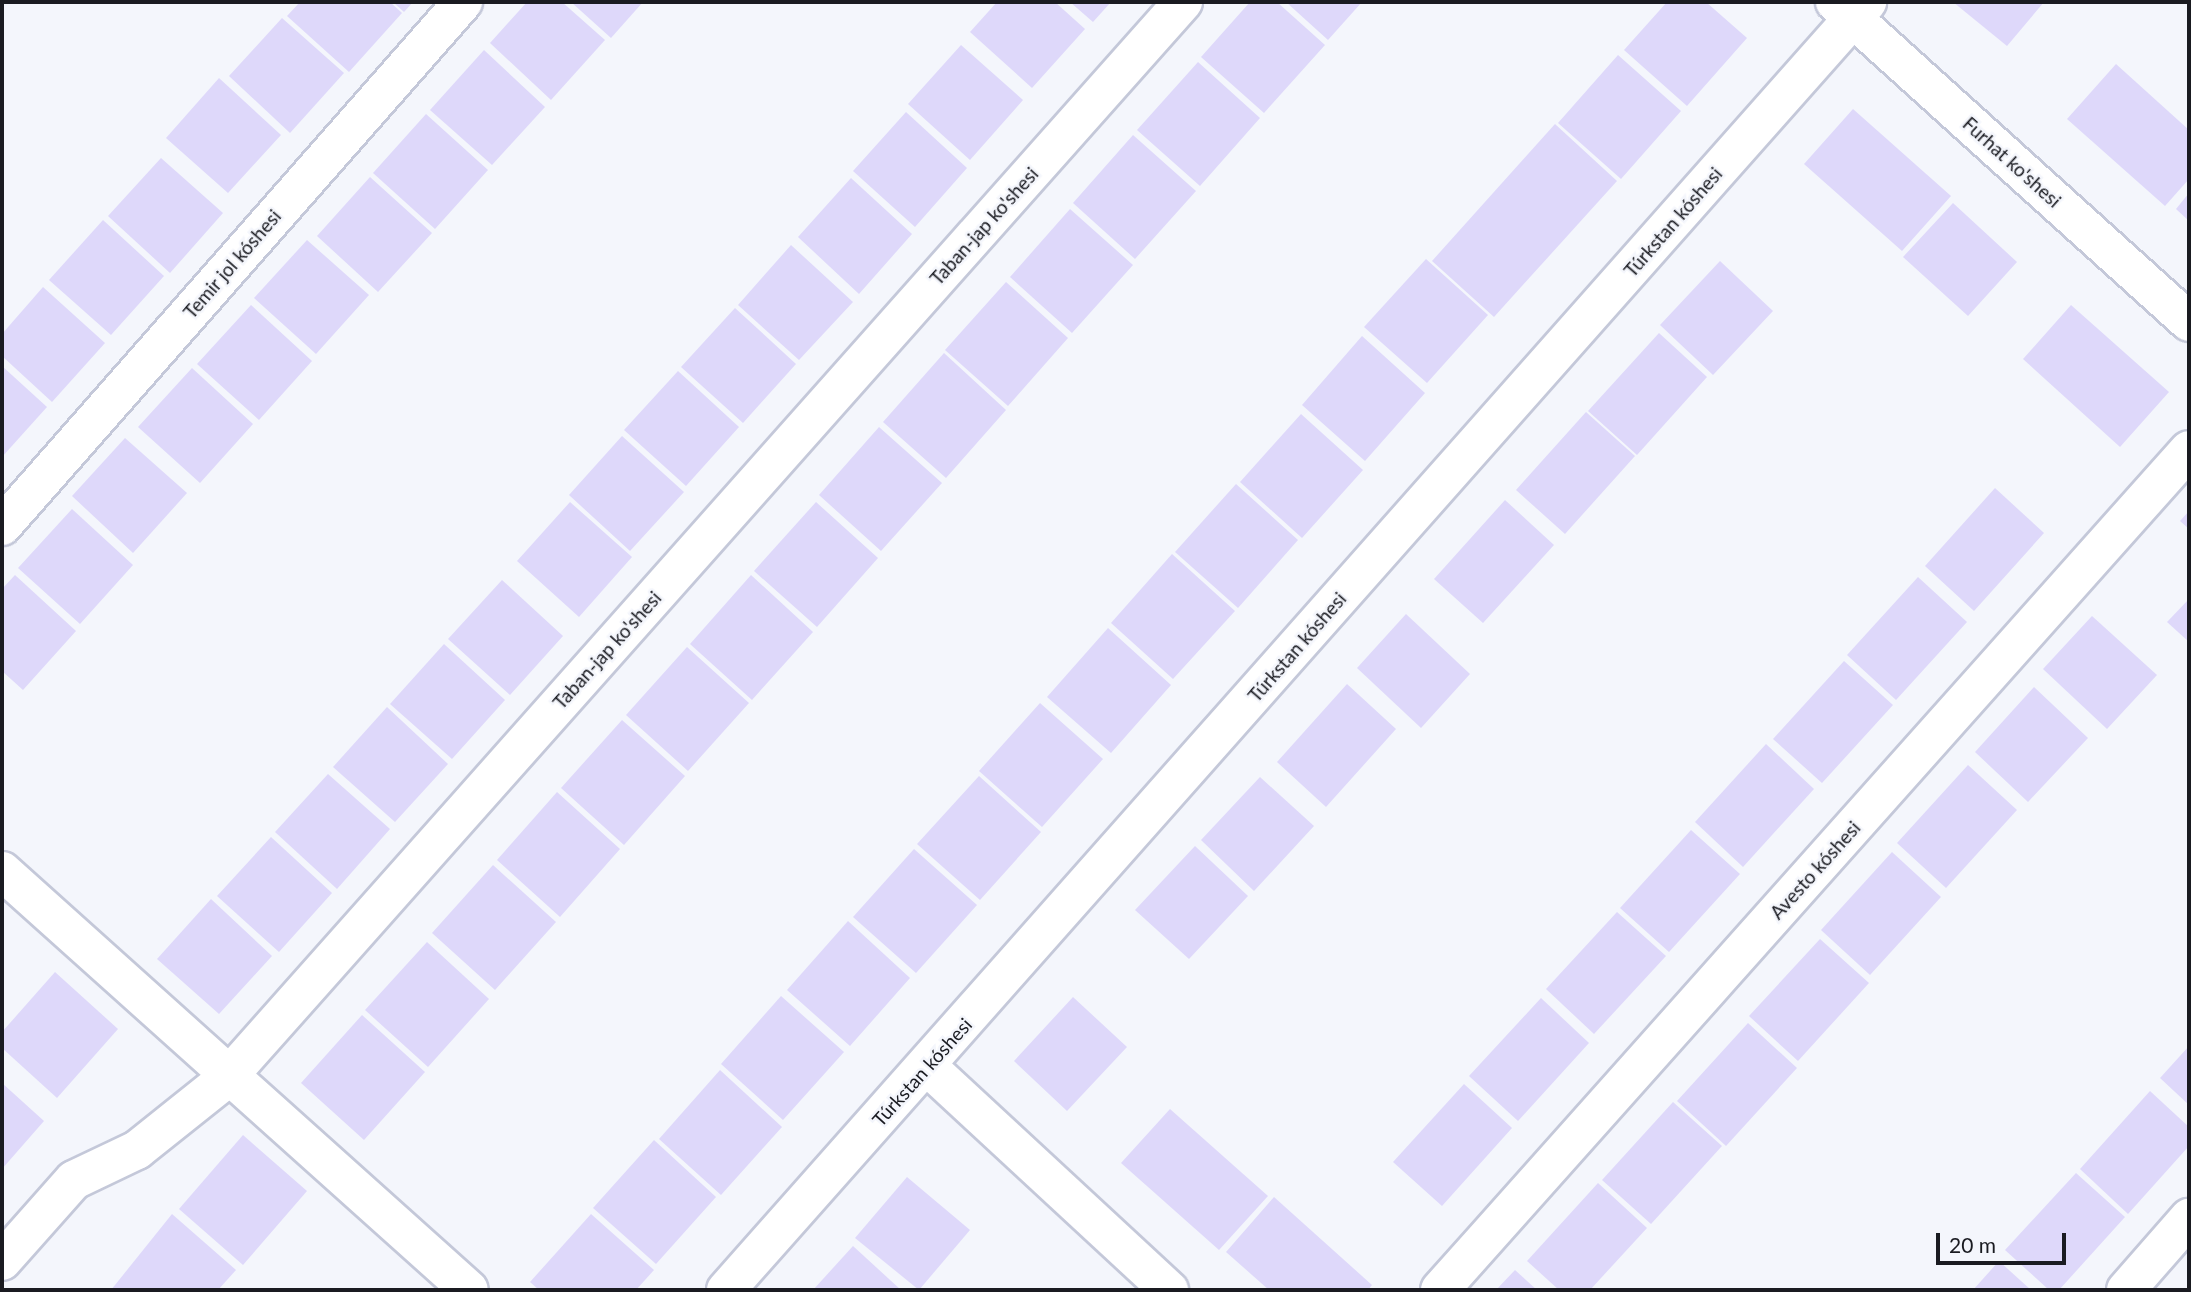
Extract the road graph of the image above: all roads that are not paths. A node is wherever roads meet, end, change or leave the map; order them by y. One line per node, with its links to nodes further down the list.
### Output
1 (463, 2): 6 (street, Temir jol kóshesi)
2 (1183, 2): 9 (street, Taban-jap ko'shesi)
3 (1852, 7): 4 (street, Furhat ko'shesi); 8 (street, Túrkstan kóshesi)
4 (2189, 322)
5 (2189, 450): 15 (street, Avesto kóshesi)
6 (2, 527)
7 (2, 871): 9 (street)
8 (927, 1066): 13 (street, Túrkstan kóshesi); 14 (street)
9 (226, 1079): 11 (street, Taban-jap ko'shesi); 12 (street)
10 (2189, 1218): 16 (street)
11 (2, 1261)
12 (469, 1290)
13 (726, 1290)
14 (1169, 1290)
15 (1440, 1290)
16 (2126, 1290)

